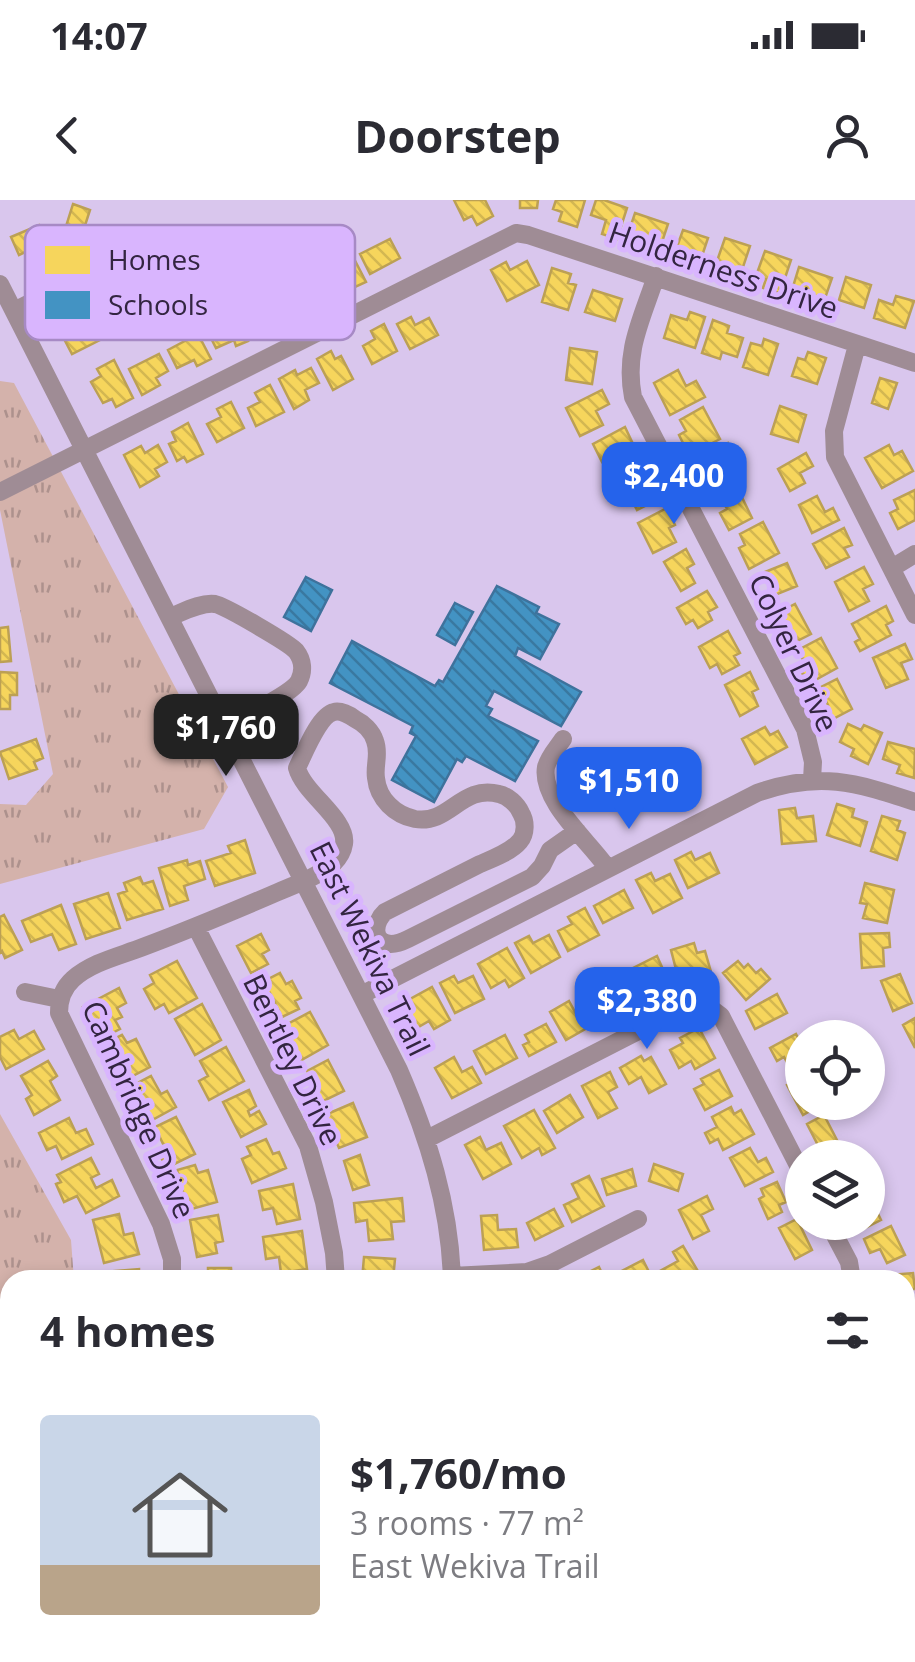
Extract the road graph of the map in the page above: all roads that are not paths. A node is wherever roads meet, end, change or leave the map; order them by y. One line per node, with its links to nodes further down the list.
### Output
1 (656, 276): 5 (street, Holderness Drive); 9 (street, Holderness Drive); 20 (street, Colyer Drive)
2 (0, 284): 4 (street, East Wekiva Trail)
3 (25, 305): 4 (street)
4 (14, 310): 6 (street, East Wekiva Trail)
5 (355, 314)
6 (25, 332)
7 (29, 340): 11 (street, East Wekiva Trail)
8 (303, 340): 11 (street, Holderness Drive)
9 (857, 345): 10 (street, Holderness Drive); 14 (street)
10 (915, 363)
11 (85, 450): 12 (street, Holderness Drive); 17 (street, East Wekiva Trail)
12 (0, 492)
13 (915, 554): 14 (street)
14 (892, 568): 15 (street)
15 (908, 586): 16 (street)
16 (915, 615)
17 (170, 617): 18 (street, East Wekiva Trail); 18 (street)
18 (226, 726): 24 (street, East Wekiva Trail)
19 (563, 739): 22 (street)
20 (812, 780): 21 (street); 23 (street)
21 (915, 802)
22 (577, 832): 23 (street); 24 (street, Cambridge Drive)
23 (608, 870): 27 (street)
24 (304, 880): 25 (street, Cambridge Drive); 27 (street, East Wekiva Trail)
25 (196, 927): 28 (street, Cambridge Drive); 34 (street, Bentley Drive)
26 (25, 992): 28 (street)
27 (361, 995): 29 (street, East Wekiva Trail)
28 (59, 1000): 33 (street, Cambridge Drive)
29 (427, 1139): 30 (street); 35 (street, East Wekiva Trail)
30 (785, 1140)
31 (638, 1220): 36 (street)
32 (837, 1240): 37 (street)
33 (172, 1270)
34 (335, 1270)
35 (451, 1270)
36 (533, 1270)
37 (850, 1270)

